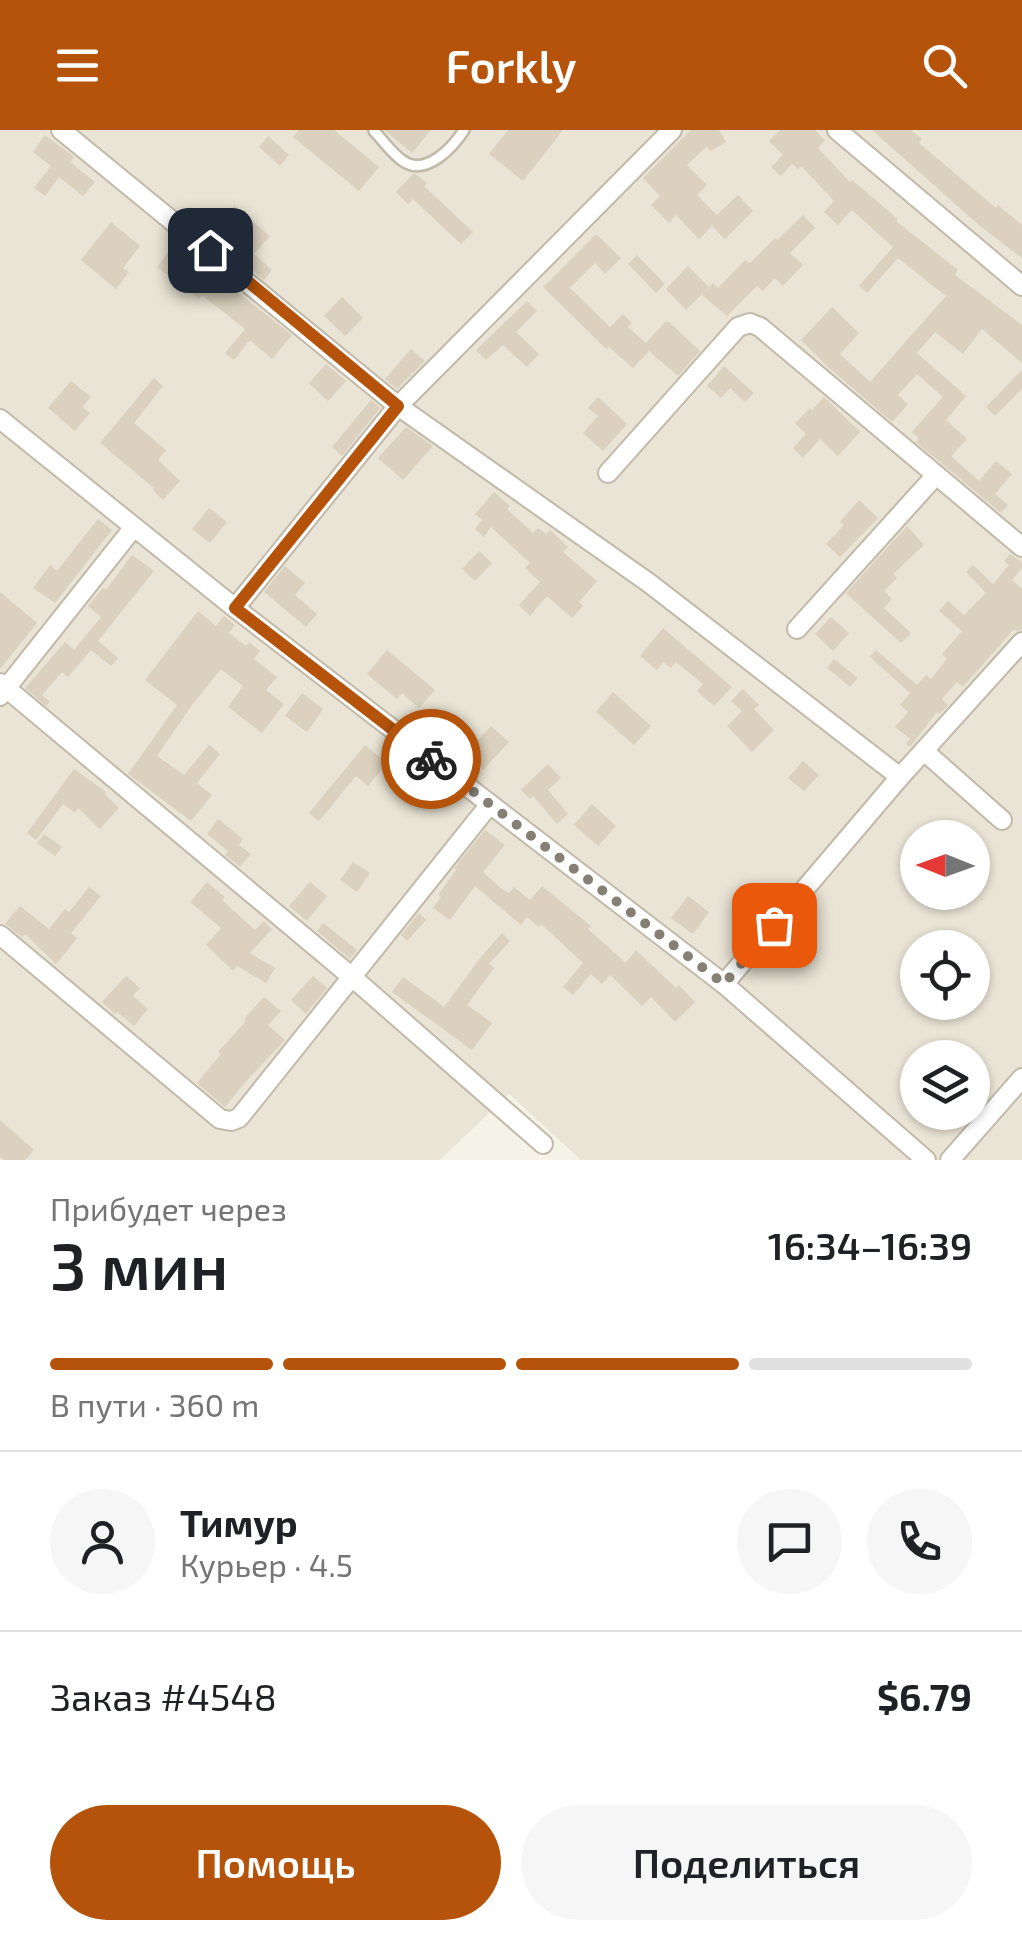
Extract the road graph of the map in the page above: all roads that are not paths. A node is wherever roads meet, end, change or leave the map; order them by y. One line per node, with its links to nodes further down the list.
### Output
1 (61, 130): 7 (street)
2 (373, 130): 3 (lane)
3 (464, 130)
4 (672, 130): 7 (street)
5 (837, 130): 6 (street)
6 (1022, 286)
7 (398, 406): 13 (street); 18 (street)
8 (0, 420): 11 (street)
9 (608, 473): 10 (street)
10 (936, 475): 12 (street); 14 (street)
11 (134, 527): 13 (street); 16 (street)
12 (1022, 547)
13 (235, 608): 19 (street)
14 (797, 629)
15 (1022, 642): 17 (street)
16 (2, 689): 22 (street)
17 (924, 751): 18 (street); 20 (street)
18 (900, 777): 23 (street)
19 (490, 804): 22 (street); 23 (street)
20 (1002, 820)
21 (0, 935): 22 (street)
22 (352, 977): 25 (street)
23 (724, 984): 26 (street)
24 (1022, 1078): 27 (street)
25 (543, 1144)
26 (926, 1160)
27 (950, 1160)

